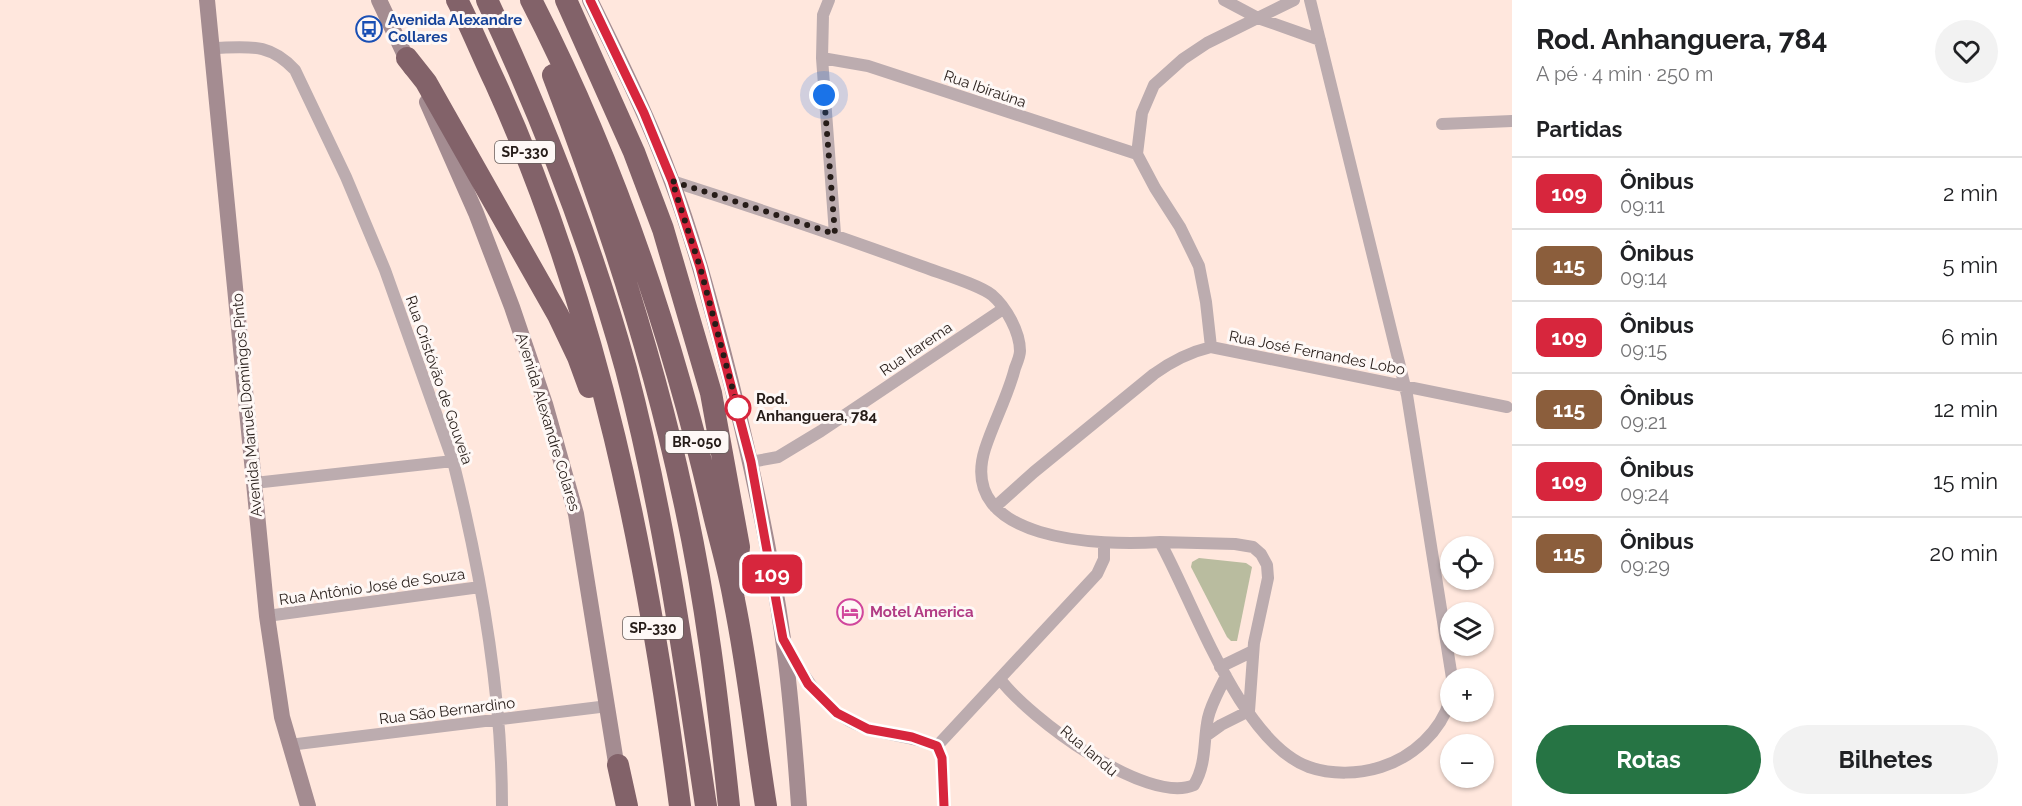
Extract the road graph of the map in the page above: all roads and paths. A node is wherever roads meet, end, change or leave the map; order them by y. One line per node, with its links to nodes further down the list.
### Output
1 (207, 0): 15 (main road, Avenida Manuel Domingos Pinto)
2 (379, 0): 16 (main road, Avenida Alexandre Colares)
3 (457, 0): 27 (highway, SP-330)
4 (488, 0): 57 (highway)
5 (524, 0): 58 (highway)
6 (531, 0): 35 (highway, BR-050)
7 (566, 0): 35 (highway)
8 (590, 0): 21 (main road)
9 (829, 0): 17 (street)
10 (1224, 0): 13 (street)
11 (1294, 0): 13 (street)
12 (1310, 0): 14 (street)
13 (1258, 18): 14 (street); 20 (street)
14 (1320, 40): 25 (street)
15 (213, 48): 28 (street, Rua Cristóvão de Gouveia); 30 (main road, Avenida Manuel Domingos Pinto)
16 (407, 58): 27 (highway); 42 (main road, Avenida Alexandre Colares)
17 (822, 58): 20 (street, Rua Ibiraúna); 22 (street)
18 (1512, 121): 19 (street)
19 (1442, 124)
20 (1137, 154): 24 (street)
21 (672, 181): 22 (street); 29 (main road)
22 (835, 234): 23 (street)
23 (1003, 309): 29 (street, Rua Itarema); 31 (street)
24 (1211, 347): 25 (street, Rua José Fernandes Lobo); 31 (street, Rua José Fernandes Lobo)
25 (1404, 385): 26 (street, Rua José Fernandes Lobo); 39 (street)
26 (1507, 407)
27 (620, 452): 56 (highway, SP-330)
28 (453, 461): 30 (street); 34 (street, Rua Cristóvão de Gouveia)
29 (751, 462): 37 (main road)
30 (254, 483): 36 (main road, Avenida Manuel Domingos Pinto)
31 (995, 507): 33 (street)
32 (1160, 542): 33 (street); 38 (street); 40 (street)
33 (1104, 543): 41 (street)
34 (480, 587): 36 (street, Rua Antônio José de Souza); 44 (street, Rua Cristóvão de Gouveia)
35 (734, 599): 59 (highway, BR-050)
36 (267, 616): 47 (main road, Avenida Manuel Domingos Pinto)
37 (783, 639): 48 (street); 60 (main road)
38 (1253, 651): 40 (street); 43 (street)
39 (1450, 668)
40 (1223, 671): 43 (street); 46 (street)
41 (1000, 679): 48 (street); 49 (street, Rua Iandu)
42 (608, 706): 44 (street, Rua São Bernardino); 50 (main road, Avenida Alexandre Colares)
43 (1249, 711): 45 (street); 46 (street)
44 (500, 720): 47 (street, Rua São Bernardino); 53 (street, Rua Cristóvão de Gouveia)
45 (1440, 722)
46 (1207, 735): 51 (street)
47 (289, 745): 52 (main road, Avenida Manuel Domingos Pinto)
48 (937, 746): 61 (street)
49 (1060, 749)
50 (618, 765): 54 (main road, Avenida Alexandre Colares); 55 (highway)
51 (1177, 800)
52 (308, 806)
53 (502, 806)
54 (620, 806)
55 (627, 806)
56 (680, 806)
57 (706, 806)
58 (729, 806)
59 (766, 806)
60 (800, 806)
61 (944, 806)

